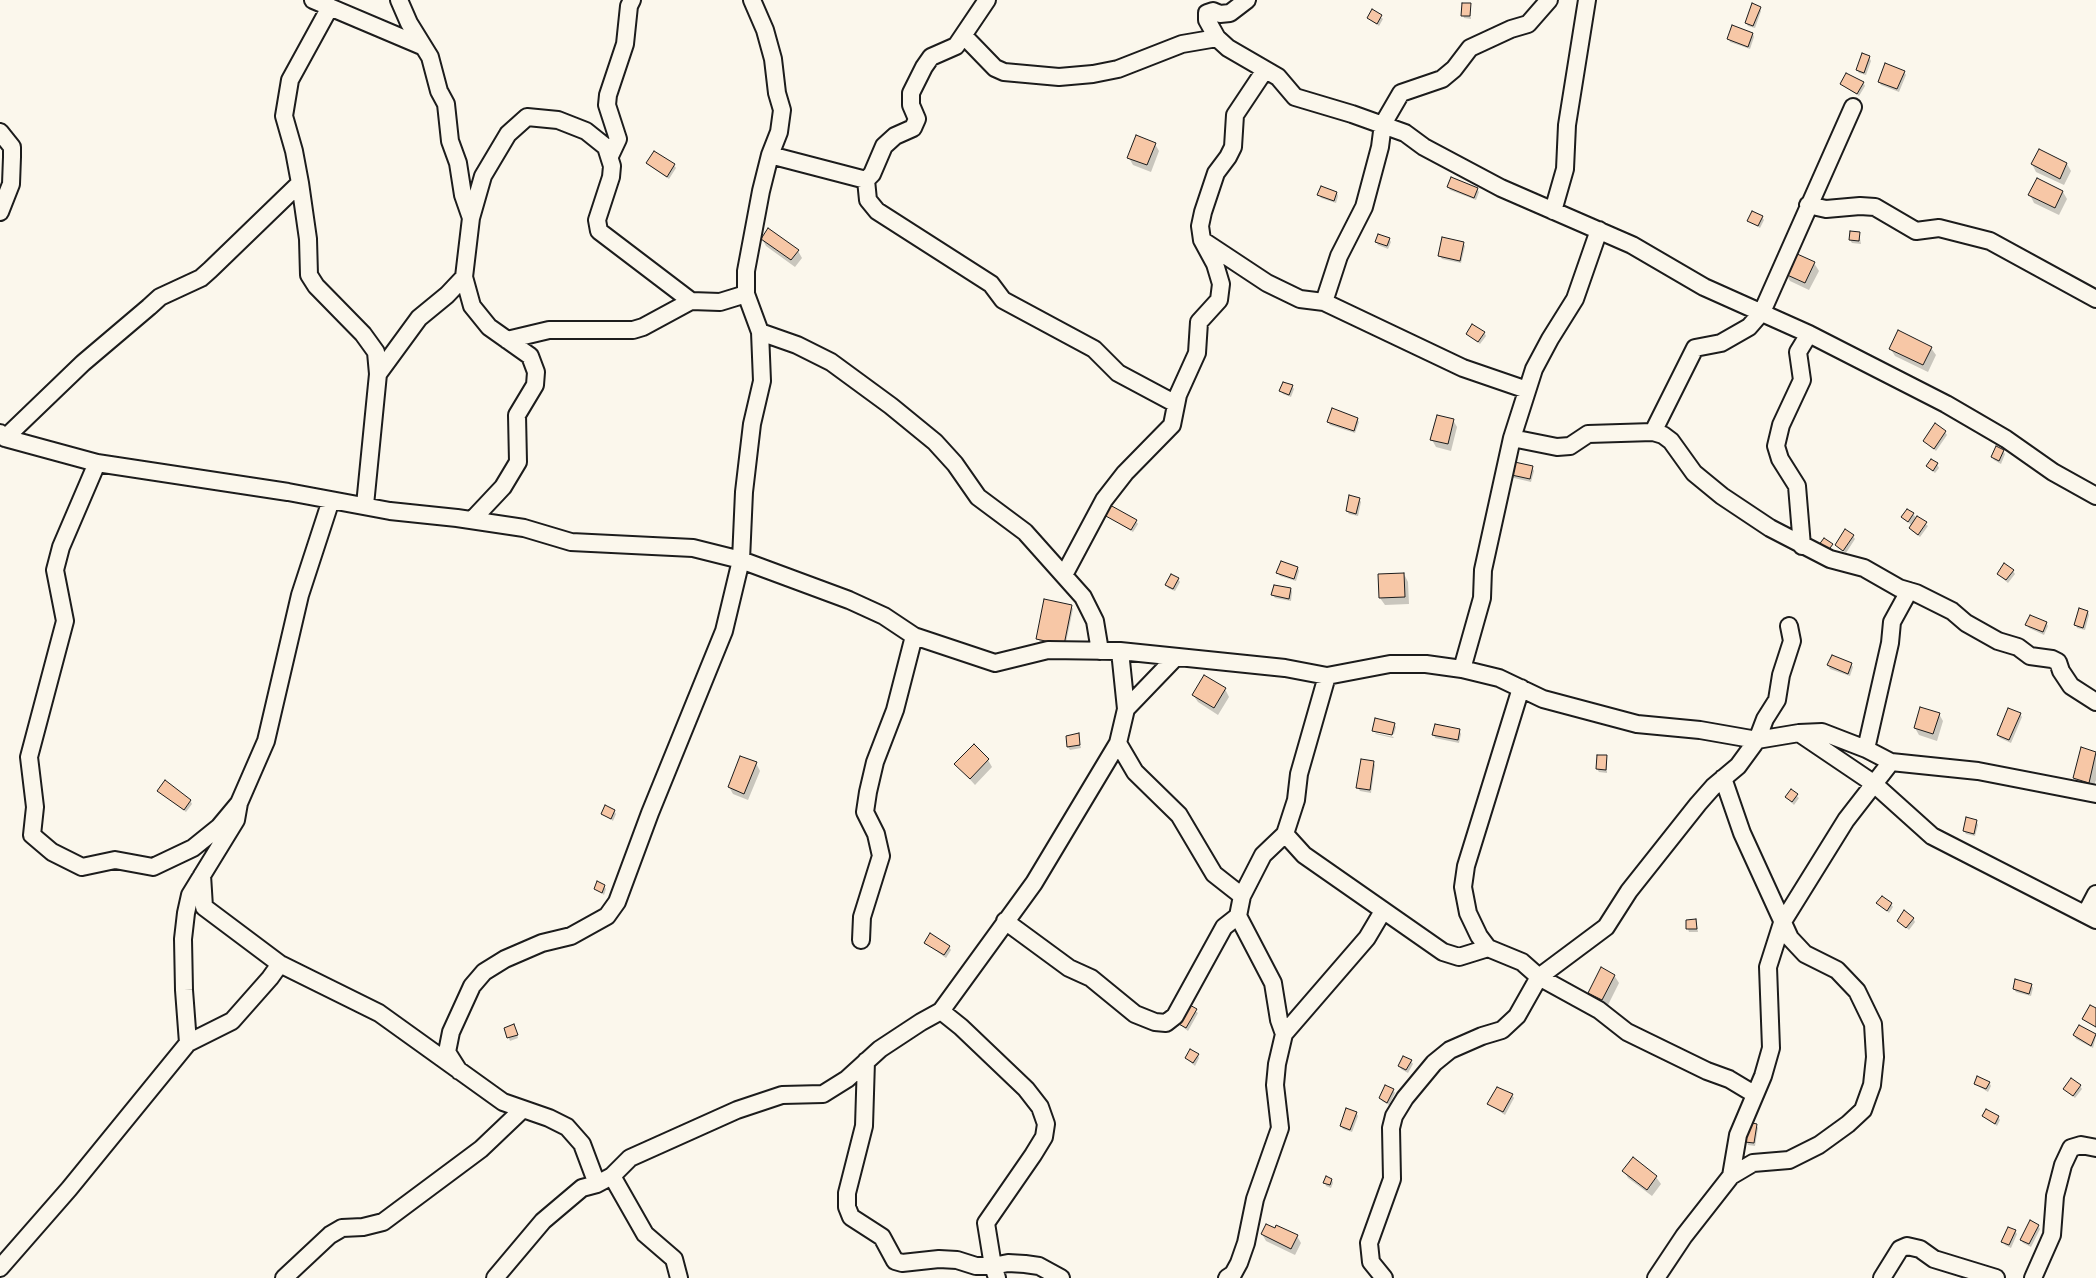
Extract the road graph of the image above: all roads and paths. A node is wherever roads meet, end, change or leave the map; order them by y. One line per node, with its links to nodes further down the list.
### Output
1 (313, 0): 9 (street)
2 (399, 0): 12 (street)
3 (632, 0): 18 (street)
4 (752, 0): 17 (street)
5 (988, 0): 10 (street)
6 (1247, 0): 11 (street)
7 (1549, 0): 15 (street)
8 (1587, 0): 22 (street)
9 (330, 7): 12 (street); 20 (street)
10 (964, 36): 11 (street); 19 (street)
11 (1217, 38): 13 (street)
12 (424, 47): 24 (street)
13 (1265, 70): 15 (street); 26 (street)
14 (1852, 107): 21 (street)
15 (1383, 124): 22 (street); 31 (street)
16 (0, 132): 23 (street)
17 (770, 155): 19 (street); 28 (street)
18 (610, 156): 24 (street); 30 (street)
19 (866, 180): 38 (street)
20 (300, 183): 36 (street); 40 (street)
21 (1808, 204): 29 (street); 32 (street)
22 (1553, 211): 25 (street)
23 (0, 212)
24 (471, 218): 27 (street)
25 (1599, 230): 32 (street); 37 (street)
26 (1202, 240): 31 (street); 38 (street)
27 (464, 276): 35 (street); 36 (street)
28 (746, 294): 30 (street); 33 (street)
29 (2096, 299)
30 (691, 300): 35 (street)
31 (1324, 302): 37 (street)
32 (1762, 312): 34 (street); 39 (street)
33 (760, 332): 48 (street); 49 (street)
34 (1809, 334): 43 (street); 47 (street)
35 (506, 340): 46 (street)
36 (378, 374): 45 (street)
37 (1527, 390): 41 (street)
38 (1176, 404): 49 (street)
39 (1653, 432): 41 (street); 47 (street)
40 (3, 435): 42 (street)
41 (1512, 438): 56 (street)
42 (97, 463): 44 (street); 69 (street)
43 (2096, 496)
44 (331, 500): 45 (street); 69 (street)
45 (365, 505): 46 (street)
46 (472, 520): 48 (street)
47 (1802, 546): 50 (street)
48 (741, 560): 52 (street); 87 (street)
49 (1064, 575): 53 (street)
50 (1909, 591): 59 (street); 64 (street)
51 (1789, 626): 62 (street)
52 (914, 636): 53 (street); 79 (street)
53 (1100, 651): 54 (street)
54 (1120, 651): 55 (street); 60 (street)
55 (1176, 657): 57 (street); 60 (street)
56 (1462, 669): 57 (street); 58 (street)
57 (1327, 676): 70 (street)
58 (1521, 688): 62 (street); 80 (street)
59 (2096, 702)
60 (1126, 709): 63 (street)
61 (1799, 732): 62 (street); 64 (street); 67 (street)
62 (1757, 740): 66 (street)
63 (1118, 743): 73 (street); 77 (street)
64 (1866, 749): 65 (street)
65 (1891, 762): 67 (street); 68 (street)
66 (1723, 778): 78 (street); 82 (street)
67 (1873, 783): 76 (street); 78 (street)
68 (2096, 794)
69 (239, 803): 71 (street)
70 (1284, 834): 73 (street); 74 (street)
71 (202, 874): 81 (street); 85 (street)
72 (2096, 894): 76 (street)
73 (1242, 896): 75 (street)
74 (1383, 911): 80 (street); 84 (street)
75 (1238, 916): 77 (street); 84 (street)
76 (2091, 916)
77 (1005, 921): 83 (street)
78 (1782, 923): 88 (street); 92 (street)
79 (861, 940)
80 (1488, 948): 82 (street)
81 (280, 964): 85 (street); 87 (street)
82 (1539, 977): 88 (street); 102 (street)
83 (941, 1011): 86 (street); 95 (street)
84 (1284, 1034): 101 (street)
85 (188, 1042): 94 (street)
86 (866, 1061): 91 (street); 95 (street)
87 (459, 1071): 89 (street)
88 (1754, 1094): 92 (street)
89 (524, 1109): 93 (street); 97 (street)
90 (2096, 1148): 106 (street)
91 (612, 1176): 93 (street); 99 (street)
92 (1731, 1176): 103 (street)
93 (596, 1184): 98 (street)
94 (0, 1268): 96 (street)
95 (995, 1272): 100 (street)
96 (12, 1278)
97 (284, 1278)
98 (495, 1278)
99 (679, 1278)
100 (1061, 1278)
101 (1227, 1278)
102 (1384, 1278)
103 (1656, 1278)
104 (1882, 1278): 105 (street)
105 (1996, 1278)
106 (2033, 1278)

